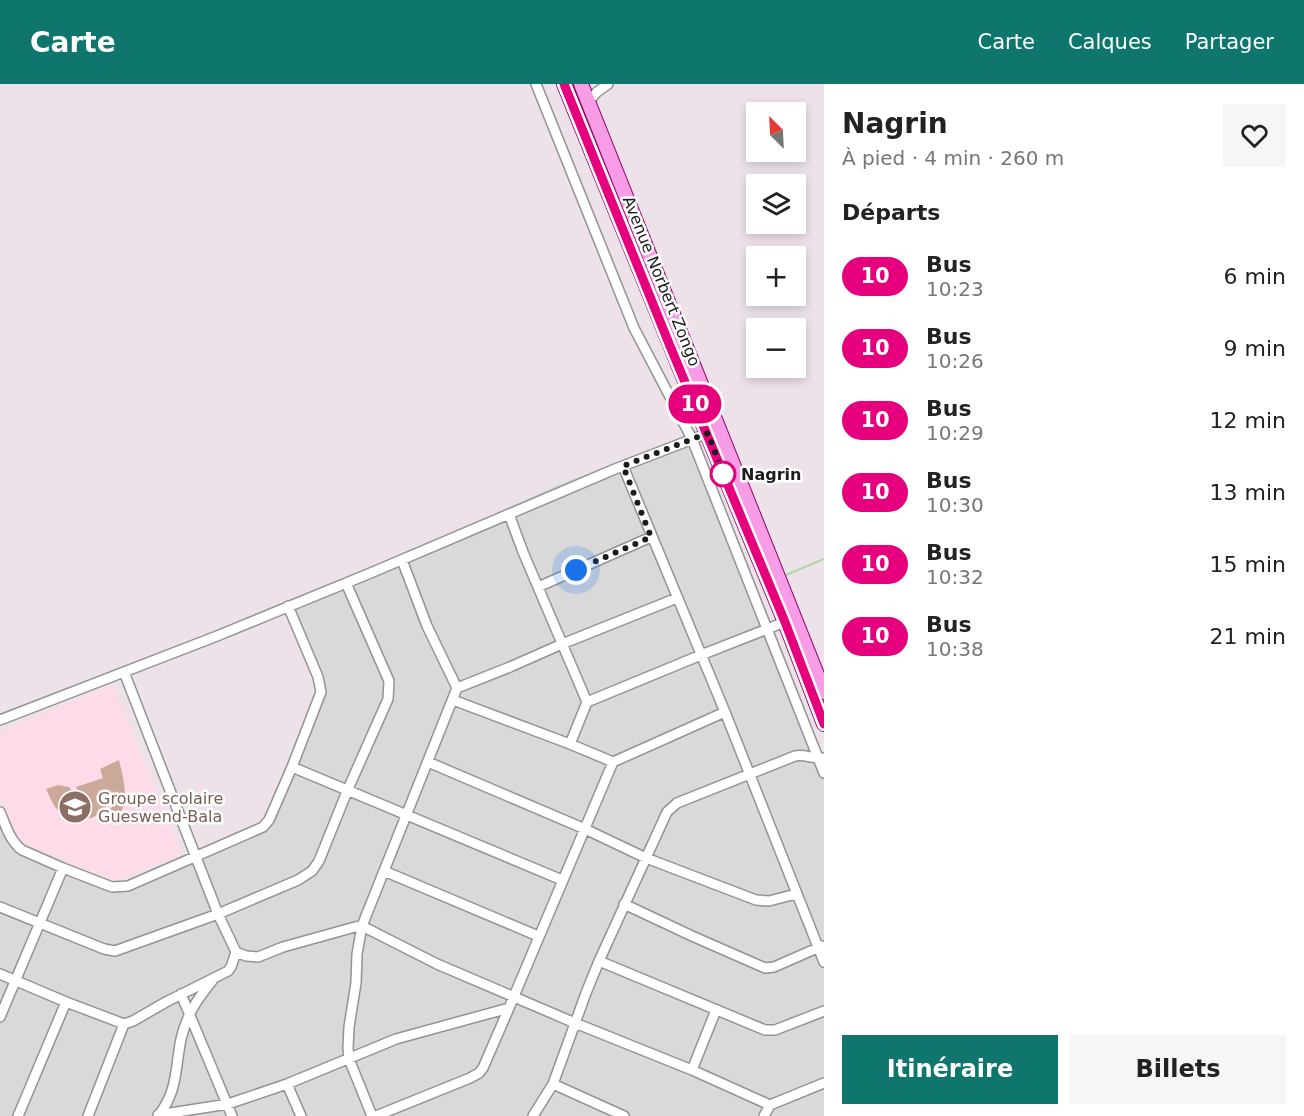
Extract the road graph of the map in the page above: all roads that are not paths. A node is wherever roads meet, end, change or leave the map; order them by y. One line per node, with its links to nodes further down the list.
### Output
1 (536, 84): 7 (street)
2 (564, 84): 6 (main road, Avenue Norbert Zongo)
3 (581, 84): 5 (main road, Avenue Norbert Zongo)
4 (608, 84): 5 (street)
5 (588, 102): 6 (main road, Avenue Norbert Zongo)
6 (713, 431): 7 (street); 9 (main road, Avenue Norbert Zongo); 24 (main road, Avenue Norbert Zongo)
7 (692, 439): 8 (street); 10 (street)
8 (623, 466): 11 (street); 12 (street)
9 (722, 470): 10 (street); 18 (main road, Avenue Norbert Zongo)
10 (707, 477): 19 (street)
11 (509, 514): 13 (street); 15 (street)
12 (651, 537): 15 (street); 16 (street)
13 (402, 560): 14 (street); 23 (street)
14 (346, 583): 17 (street); 37 (street)
15 (538, 587): 20 (street)
16 (677, 598): 20 (street); 21 (street)
17 (288, 606): 22 (street); 34 (street)
18 (785, 622): 19 (street); 29 (main road, Avenue Norbert Zongo)
19 (767, 630): 21 (street); 31 (street)
20 (562, 644): 23 (street); 26 (street)
21 (701, 655): 26 (street); 27 (street)
22 (124, 672): 28 (street); 41 (street)
23 (457, 688): 25 (street)
24 (824, 692)
25 (453, 700): 30 (street); 32 (street)
26 (587, 702): 30 (street)
27 (725, 712): 33 (street); 36 (street)
28 (0, 720)
29 (824, 724)
30 (570, 744): 33 (street)
31 (821, 758): 35 (street); 36 (street)
32 (428, 762): 39 (street); 40 (street)
33 (613, 762): 40 (street)
34 (292, 767): 37 (street); 41 (street)
35 (824, 773)
36 (749, 774): 42 (street); 46 (street)
37 (348, 789): 39 (street); 49 (street)
38 (0, 812): 43 (street)
39 (406, 815): 44 (street); 45 (street)
40 (585, 829): 42 (street); 45 (street)
41 (195, 856): 43 (street); 49 (street)
42 (646, 858): 46 (street); 47 (street)
43 (63, 868): 50 (street)
44 (384, 870): 51 (street); 52 (street)
45 (562, 880): 52 (street)
46 (796, 894): 53 (street)
47 (624, 904): 53 (street); 55 (street)
48 (0, 907): 50 (street)
49 (218, 914): 50 (street); 54 (street)
50 (39, 924): 58 (street)
51 (362, 926): 54 (street); 61 (street); 70 (street)
52 (538, 936): 61 (street)
53 (821, 947): 56 (street)
54 (236, 952): 59 (street)
55 (599, 961): 64 (street); 68 (street)
56 (824, 962)
57 (0, 974): 58 (street)
58 (15, 980): 62 (street); 67 (street)
59 (214, 980): 60 (street); 66 (street)
60 (181, 994): 66 (street); 69 (street)
61 (514, 996): 63 (street); 68 (street)
62 (66, 1002): 69 (street); 77 (street)
63 (509, 1008): 70 (street); 82 (street)
64 (716, 1010): 65 (street); 71 (street)
65 (824, 1011)
66 (189, 1014): 75 (street); 79 (street)
67 (0, 1017)
68 (575, 1023): 71 (street); 74 (street)
69 (124, 1024): 78 (street)
70 (349, 1059): 73 (street); 82 (street)
71 (692, 1070): 76 (street)
72 (824, 1083): 76 (street)
73 (287, 1084): 75 (street); 81 (street)
74 (553, 1084): 83 (street); 84 (street)
75 (228, 1104): 79 (street); 80 (street)
76 (770, 1105): 85 (street)
77 (18, 1116)
78 (88, 1116)
79 (157, 1116)
80 (232, 1116)
81 (301, 1116)
82 (374, 1116)
83 (534, 1116)
84 (624, 1116)
85 (765, 1116)

